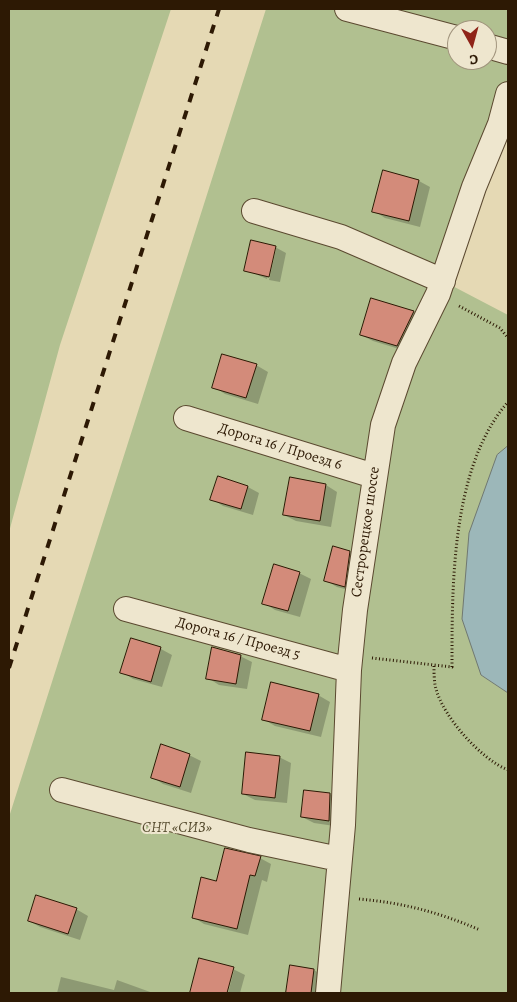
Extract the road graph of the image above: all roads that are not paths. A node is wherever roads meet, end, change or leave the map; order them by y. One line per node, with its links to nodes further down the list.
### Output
1 (347, 9): 2 (street)
2 (447, 35)
3 (508, 94): 5 (street, Сестрорецкое шоссе)
4 (254, 211): 5 (street)
5 (441, 288): 7 (street, Сестрорецкое шоссе)
6 (186, 418): 7 (street, Дорога 16 / Проезд 6)
7 (374, 476): 9 (street, Сестрорецкое шоссе)
8 (126, 609): 9 (street, Дорога 16 / Проезд 5)
9 (350, 662): 11 (street, Сестрорецкое шоссе)
10 (62, 790): 11 (street)
11 (339, 859): 12 (street, Сестрорецкое шоссе)
12 (328, 993)

